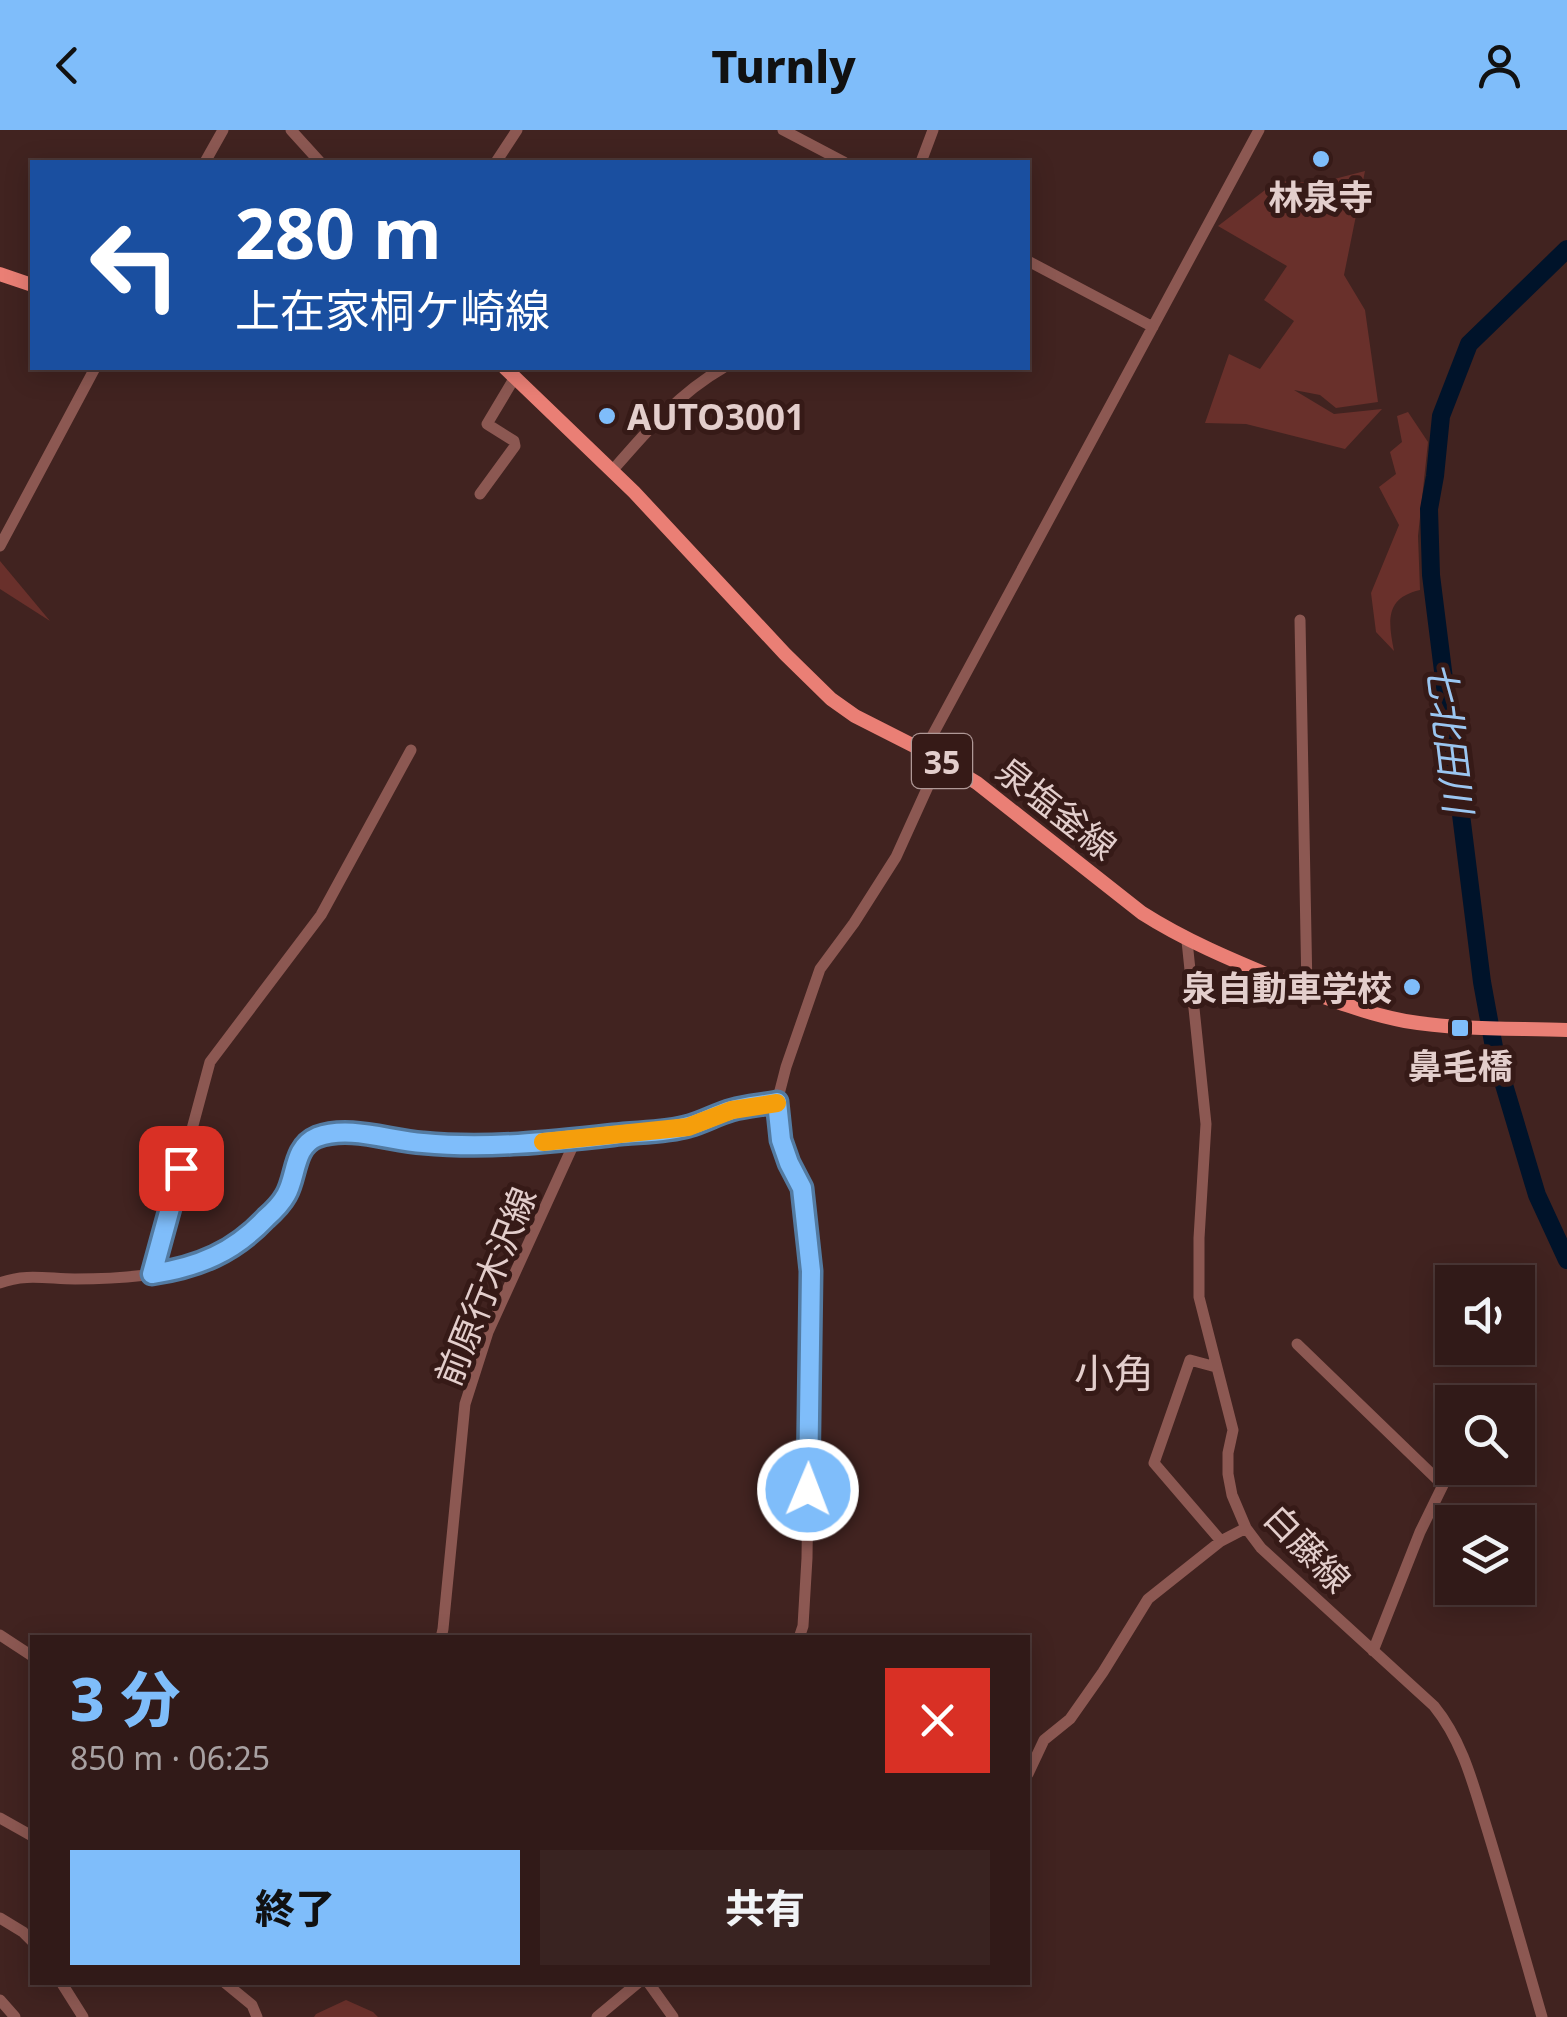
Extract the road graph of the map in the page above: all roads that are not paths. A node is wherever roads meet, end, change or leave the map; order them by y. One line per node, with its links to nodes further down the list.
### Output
1 (223, 130): 7 (street)
2 (292, 130): 8 (street)
3 (517, 130): 9 (street)
4 (783, 130): 10 (street)
5 (933, 130): 11 (street)
6 (1259, 130): 15 (street)
7 (206, 160)
8 (318, 160)
9 (497, 160)
10 (840, 160)
11 (922, 160)
12 (1030, 261): 15 (street)
13 (0, 274): 14 (main road)
14 (30, 284)
15 (1153, 327): 24 (street)
16 (94, 370): 21 (street)
17 (719, 370): 19 (street)
18 (510, 372): 19 (main road, 泉塩釜線 / 35); 20 (street)
19 (612, 471): 24 (main road, 泉塩釜線 / 35)
20 (480, 494)
21 (0, 546)
22 (1300, 620): 27 (street)
23 (410, 750): 31 (street)
24 (924, 751): 25 (main road, 泉塩釜線 / 35)
25 (940, 760): 26 (main road, 泉塩釜線 / 35); 29 (street)
26 (1187, 941): 27 (main road, 泉塩釜線 / 35); 34 (street, 白藤線)
27 (1307, 990): 28 (main road, 泉塩釜線 / 35)
28 (1567, 1030)
29 (777, 1102): 30 (street); 39 (street)
30 (576, 1139): 31 (street); 38 (street, 前原行木沢線)
31 (152, 1274): 32 (street)
32 (0, 1282)
33 (1296, 1344): 40 (street)
34 (1216, 1367): 35 (street, 白藤線); 36 (street)
35 (1246, 1528): 36 (street); 40 (street, 白藤線)
36 (1221, 1541): 42 (street)
37 (0, 1635): 41 (street)
38 (442, 1635)
39 (800, 1635)
40 (1373, 1651): 57 (street, 白藤線)
41 (30, 1655)
42 (1030, 1770)
43 (0, 1818): 44 (street)
44 (30, 1835)
45 (0, 1918): 46 (street)
46 (30, 1939)
47 (62, 1985): 53 (street)
48 (228, 1985): 54 (street)
49 (635, 1985): 55 (street)
50 (650, 1985): 56 (street)
51 (0, 2000): 52 (street)
52 (15, 2017)
53 (83, 2017)
54 (258, 2017)
55 (597, 2017)
56 (674, 2017)
57 (1542, 2017)

